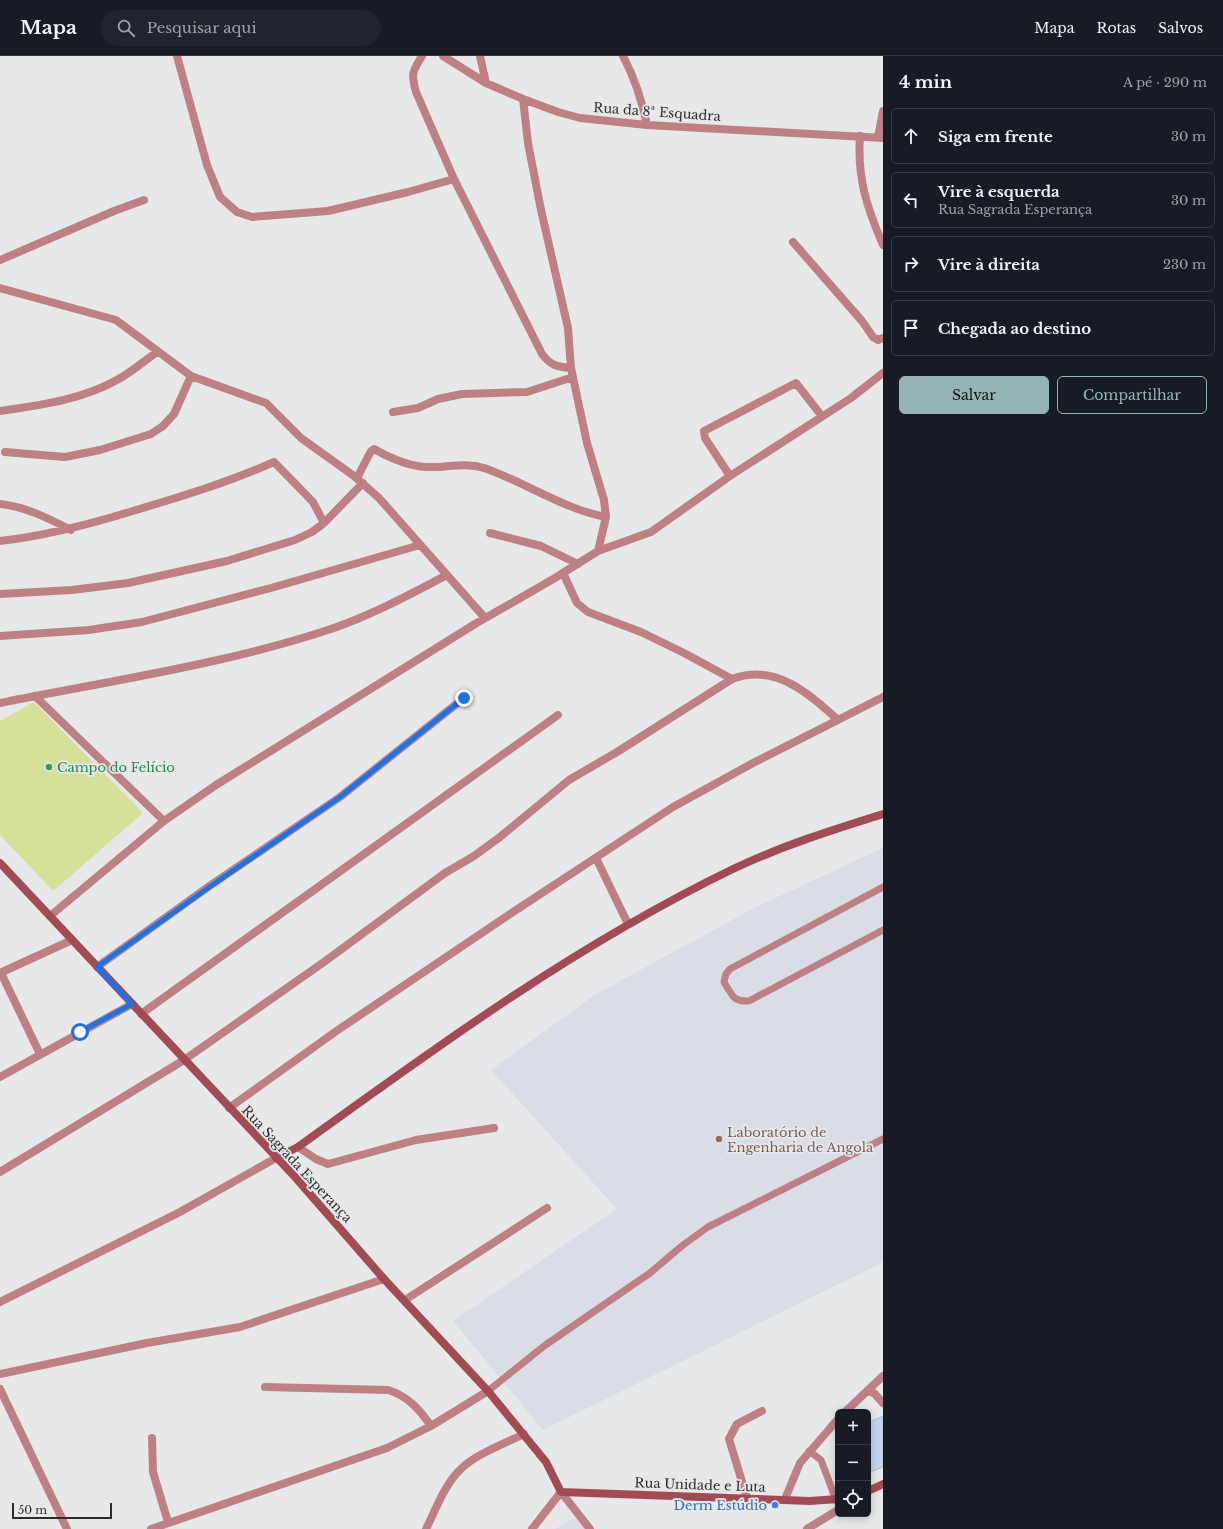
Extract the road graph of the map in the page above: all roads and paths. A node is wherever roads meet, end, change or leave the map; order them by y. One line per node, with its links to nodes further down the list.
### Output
1 (177, 56): 12 (street)
2 (422, 56): 12 (street)
3 (443, 56): 6 (street, Rua da 8ª Esquadra)
4 (480, 56): 6 (street)
5 (623, 56): 9 (street)
6 (486, 83): 7 (street, Rua da 8ª Esquadra)
7 (523, 99): 9 (street, Rua da 8ª Esquadra); 20 (street)
8 (883, 111): 11 (street)
9 (647, 126): 10 (street, Rua da 8ª Esquadra)
10 (860, 136): 11 (street, Rua da 8ª Esquadra); 15 (street)
11 (880, 137)
12 (454, 179): 20 (street)
13 (144, 200): 16 (street)
14 (793, 242): 18 (street)
15 (883, 245)
16 (0, 260)
17 (0, 288): 19 (street)
18 (883, 338)
19 (157, 352): 22 (street); 24 (street)
20 (571, 368): 23 (street)
21 (883, 373): 26 (street)
22 (191, 376): 27 (street); 29 (street)
23 (573, 377): 25 (street); 31 (street)
24 (0, 411)
25 (393, 412)
26 (821, 415): 28 (street); 28 (street)
27 (5, 452)
28 (730, 476): 37 (street)
29 (360, 481): 31 (street); 32 (street); 36 (street)
30 (0, 504): 33 (street)
31 (606, 517): 37 (street)
32 (324, 523): 33 (street); 41 (street)
33 (72, 530): 35 (street)
34 (490, 533): 38 (street)
35 (0, 542)
36 (420, 545): 40 (street); 43 (street)
37 (598, 551): 38 (street)
38 (578, 564): 39 (street)
39 (563, 573): 42 (street); 44 (street)
40 (447, 575): 42 (street); 45 (street)
41 (0, 594)
42 (485, 618): 52 (street)
43 (0, 636)
44 (732, 679): 50 (street); 65 (street)
45 (35, 696): 48 (street); 52 (street)
46 (883, 697): 50 (street)
47 (464, 698): 60 (street)
48 (0, 702)
49 (558, 715): 63 (street)
50 (837, 719): 53 (street)
51 (883, 814): 57 (street)
52 (164, 821): 56 (street)
53 (596, 858): 57 (street); 67 (street)
54 (0, 863): 56 (street, Rua Sagrada Esperança)
55 (883, 887): 58 (lane)
56 (50, 916): 59 (street, Rua Sagrada Esperança)
57 (628, 924): 70 (street)
58 (883, 930)
59 (72, 940): 60 (street, Rua Sagrada Esperança); 61 (street)
60 (97, 967): 62 (street, Rua Sagrada Esperança)
61 (0, 973): 64 (street)
62 (132, 1004): 63 (street, Rua Sagrada Esperança); 64 (street)
63 (142, 1014): 65 (street, Rua Sagrada Esperança)
64 (40, 1054): 66 (street)
65 (184, 1060): 67 (street, Rua Sagrada Esperança); 72 (street)
66 (0, 1077)
67 (229, 1108): 71 (street, Rua Sagrada Esperança)
68 (494, 1128): 70 (street)
69 (883, 1139): 82 (lane)
70 (298, 1147): 71 (street)
71 (276, 1158): 74 (street, Rua Sagrada Esperança); 76 (street)
72 (0, 1172)
73 (547, 1208): 75 (street)
74 (384, 1279): 75 (street, Rua Sagrada Esperança); 77 (street)
75 (405, 1300): 82 (street, Rua Sagrada Esperança)
76 (0, 1302)
77 (0, 1374)
78 (883, 1376): 81 (street)
79 (265, 1387): 87 (street)
80 (0, 1389): 100 (street)
81 (868, 1390): 83 (street); 84 (street)
82 (488, 1391): 87 (street); 88 (street, Rua Sagrada Esperança)
83 (883, 1402)
84 (848, 1409)
85 (762, 1411): 95 (street)
86 (835, 1422): 90 (street)
87 (432, 1426): 99 (street)
88 (524, 1434): 93 (street, Rua Sagrada Esperança); 102 (street)
89 (152, 1438): 99 (street)
90 (809, 1451): 94 (lane); 96 (street)
91 (883, 1484): 92 (street)
92 (871, 1490)
93 (562, 1492): 95 (street, Rua Unidade e Luta); 103 (street); 104 (street)
94 (835, 1495)
95 (747, 1498): 96 (street, Rua Unidade e Luta)
96 (785, 1500): 97 (street, Rua Unidade e Luta)
97 (835, 1500)
98 (835, 1512): 105 (street)
99 (168, 1522): 101 (street)
100 (66, 1529)
101 (151, 1529)
102 (426, 1529)
103 (532, 1529)
104 (590, 1529)
105 (807, 1529)

